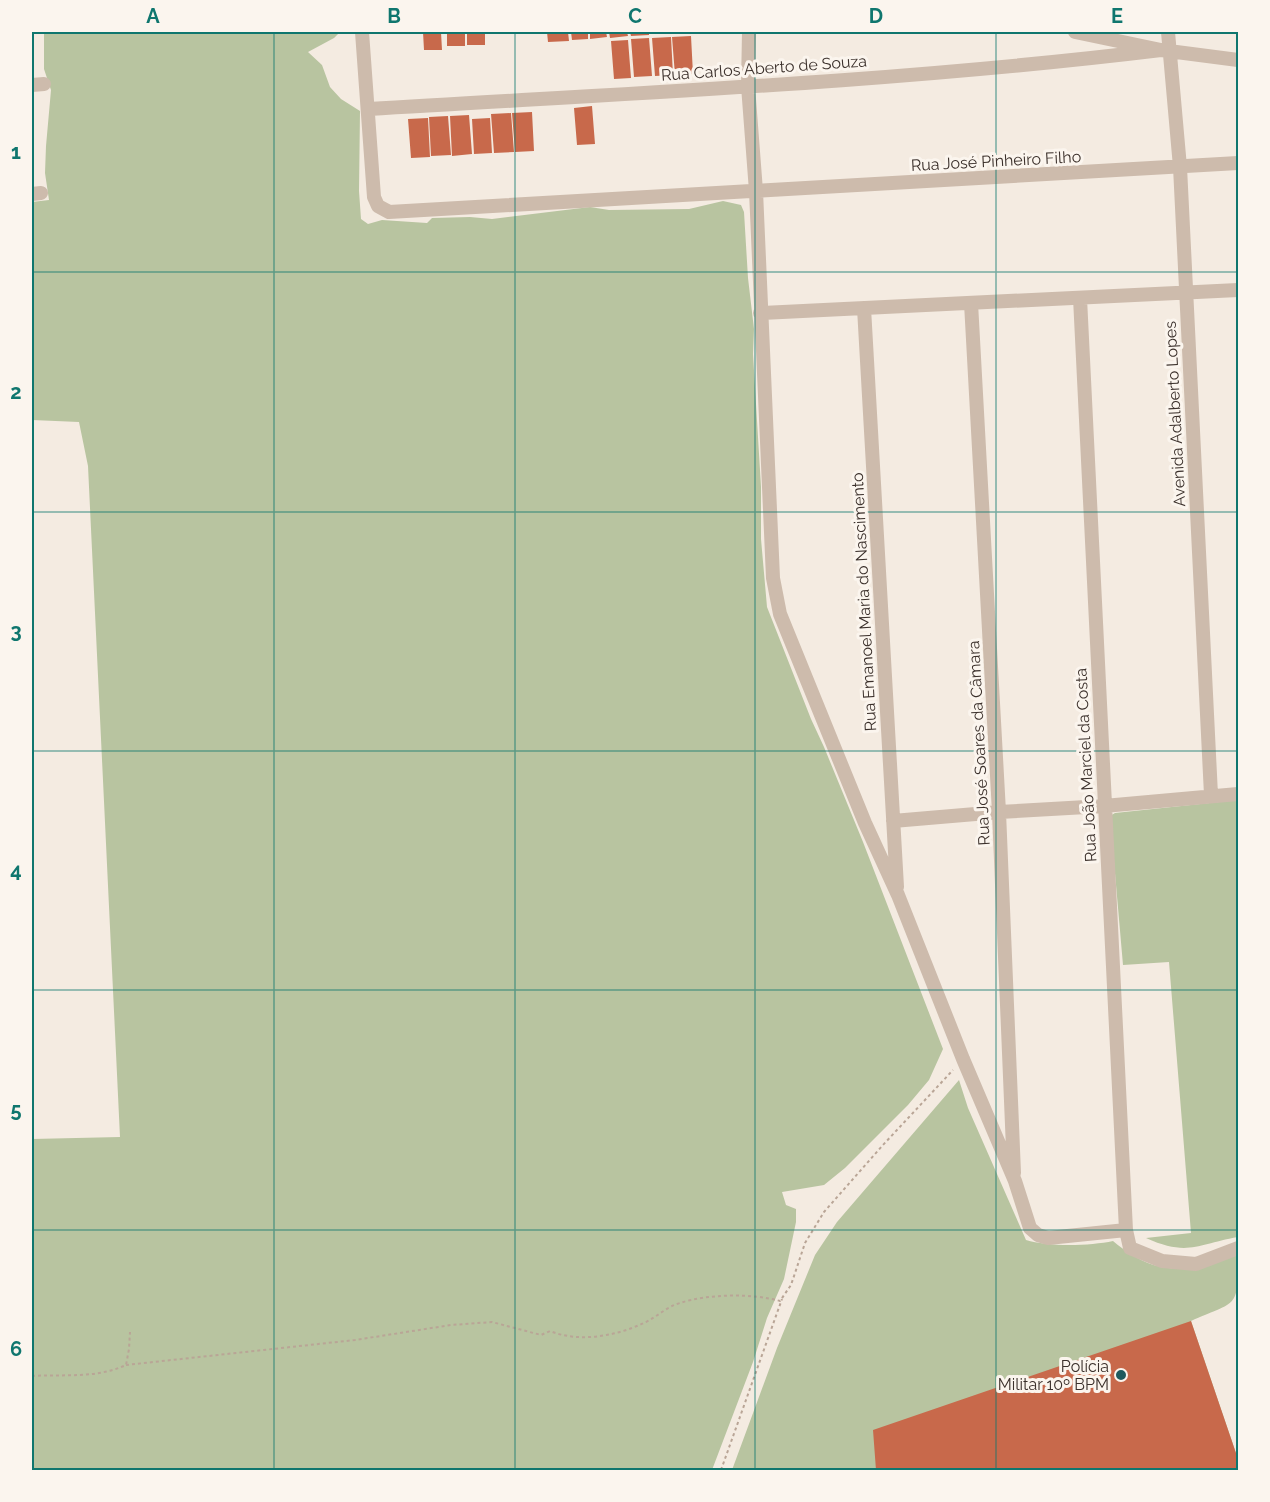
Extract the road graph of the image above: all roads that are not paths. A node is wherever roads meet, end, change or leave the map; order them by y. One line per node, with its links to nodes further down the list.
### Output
1 (363, 32): 8 (street)
2 (748, 32): 7 (street)
3 (1075, 32): 5 (street)
4 (1168, 32): 5 (street, Avenida Adalberto Lopes)
5 (1166, 50): 6 (street); 7 (street, Rua Carlos Aberto de Souza); 10 (street, Avenida Adalberto Lopes)
6 (1239, 60)
7 (748, 86): 8 (street, Rua Carlos Aberto de Souza); 11 (street)
8 (369, 109): 11 (street, Rua José Pinheiro Filho)
9 (1239, 163): 10 (street, Rua José Pinheiro Filho)
10 (1180, 167): 11 (street, Rua José Pinheiro Filho); 13 (street, Avenida Adalberto Lopes)
11 (756, 191): 17 (street)
12 (1239, 290): 13 (street)
13 (1185, 293): 14 (street); 19 (street, Avenida Adalberto Lopes)
14 (1080, 298): 15 (street); 20 (street, Rua João Marciel da Costa)
15 (971, 303): 16 (street); 21 (street, Rua José Soares da Câmara)
16 (864, 308): 17 (street); 22 (street, Rua Emanoel Maria do Nascimento)
17 (760, 313): 23 (street)
18 (1239, 794): 19 (street)
19 (1211, 795): 20 (street)
20 (1104, 806): 21 (street); 25 (street, Rua João Marciel da Costa)
21 (999, 812): 22 (street); 24 (street, Rua José Soares da Câmara)
22 (893, 821): 23 (street, Rua Emanoel Maria do Nascimento)
23 (898, 895): 24 (street)
24 (1015, 1181): 25 (street)
25 (1126, 1230): 26 (street)
26 (1239, 1248)

